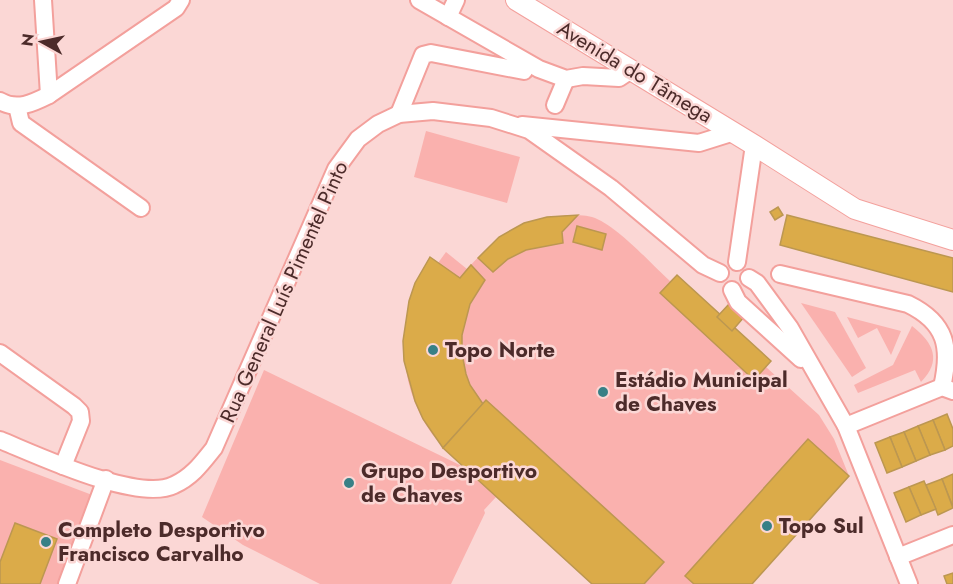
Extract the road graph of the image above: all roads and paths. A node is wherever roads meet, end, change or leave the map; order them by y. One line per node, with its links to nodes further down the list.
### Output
1 (43, 0): 10 (street)
2 (181, 0): 10 (street)
3 (419, 0): 6 (street)
4 (456, 0): 6 (street)
5 (516, 0): 7 (main road, Avenida do Tâmega)
6 (448, 17): 9 (street)
7 (631, 70): 9 (street); 16 (main road, Avenida do Tâmega)
8 (524, 71): 14 (street)
9 (566, 79): 12 (street)
10 (49, 95): 13 (street)
11 (0, 101): 13 (street)
12 (555, 105)
13 (17, 106): 18 (street)
14 (399, 114): 15 (street, Rua General Luís Pimentel Pinto); 31 (street, Rua General Luís Pimentel Pinto)
15 (507, 123): 16 (street); 21 (street, Rua General Luís Pimentel Pinto)
16 (734, 132): 17 (main road, Avenida do Tâmega)
17 (754, 144): 19 (main road, Avenida do Tâmega); 20 (street)
18 (141, 208)
19 (953, 240)
20 (737, 262): 21 (street); 23 (street)
21 (720, 273): 24 (street)
22 (780, 274): 27 (street)
23 (749, 278): 24 (street); 26 (street)
24 (732, 290): 26 (street)
25 (0, 353): 30 (street)
26 (811, 368): 28 (street)
27 (947, 389): 28 (street)
28 (846, 426): 33 (street)
29 (0, 440): 30 (street, Rua General Luís Pimentel Pinto)
30 (63, 466): 31 (street, Rua General Luís Pimentel Pinto)
31 (106, 479): 34 (street)
32 (953, 535): 33 (street)
33 (898, 557): 35 (street)
34 (67, 584)
35 (909, 584)

